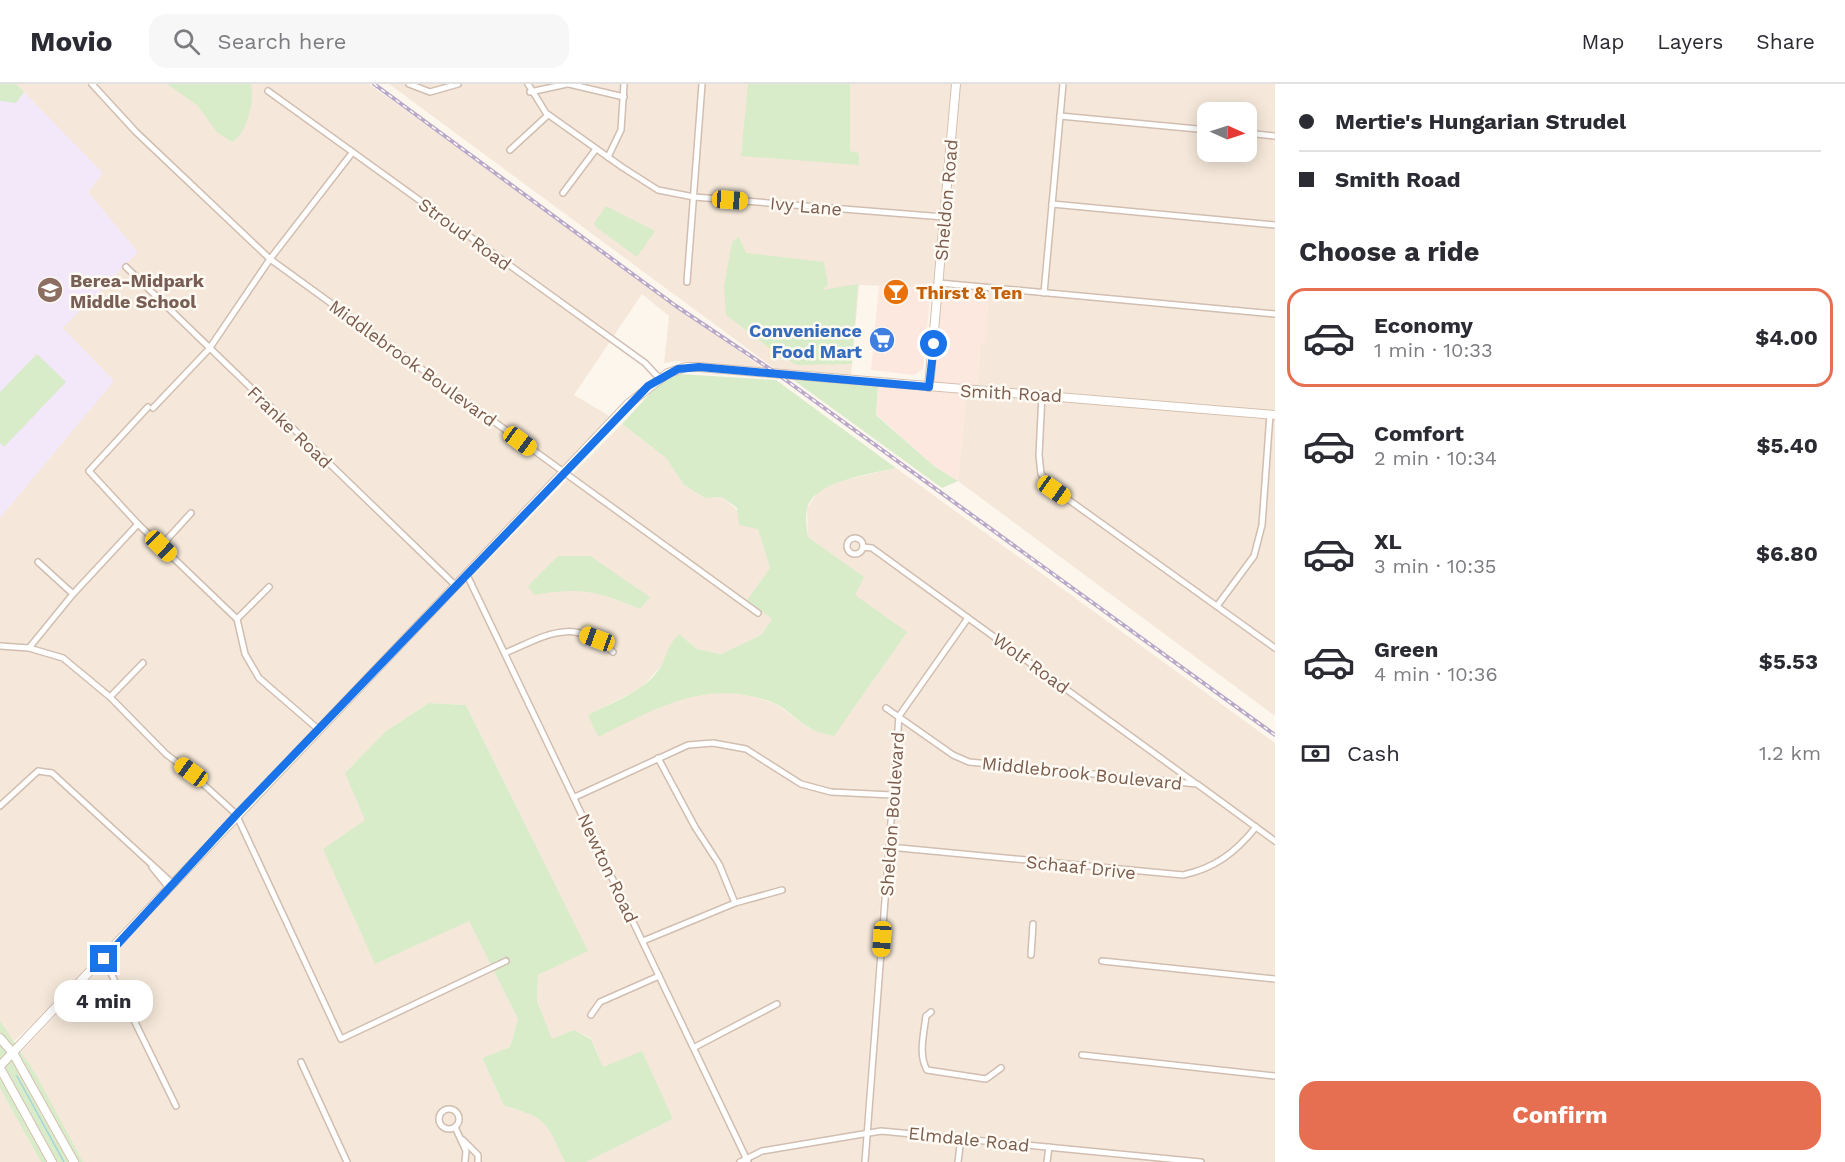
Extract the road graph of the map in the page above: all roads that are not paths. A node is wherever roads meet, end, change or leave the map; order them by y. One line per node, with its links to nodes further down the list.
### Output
1 (92, 84): 27 (street, Middlebrook Boulevard)
2 (409, 84): 3 (street)
3 (458, 84)
4 (528, 84): 11 (street, Ivy Lane)
5 (568, 84): 11 (street); 12 (street)
6 (624, 84): 12 (street)
7 (702, 84): 23 (street)
8 (956, 84): 25 (main road, Sheldon Road)
9 (1063, 84): 14 (street)
10 (268, 91): 20 (street, Stroud Road)
11 (530, 92): 13 (street, Ivy Lane)
12 (624, 97): 21 (street)
13 (548, 115): 18 (street, Ivy Lane); 19 (street)
14 (1060, 116): 15 (street); 24 (street)
15 (1197, 129)
16 (1257, 134): 17 (street)
17 (1275, 136)
18 (596, 149): 21 (street, Ivy Lane); 22 (street)
19 (510, 150)
20 (352, 153): 27 (street); 34 (street, Stroud Road)
21 (609, 157): 23 (street, Ivy Lane)
22 (563, 193)
23 (694, 197): 25 (street, Ivy Lane); 29 (street)
24 (1052, 204): 26 (street); 31 (street)
25 (944, 217): 30 (main road, Sheldon Road)
26 (1275, 225)
27 (270, 259): 33 (street); 38 (street, Middlebrook Boulevard)
28 (126, 267): 33 (street, Franke Road)
29 (687, 282)
30 (939, 283): 31 (street); 35 (main road, Sheldon Road)
31 (1044, 293): 32 (street)
32 (1275, 314)
33 (209, 349): 40 (street); 45 (street, Franke Road)
34 (659, 378): 35 (main road, Smith Road); 38 (main road, Smith Road)
35 (929, 387): 36 (main road, Smith Road)
36 (1042, 394): 37 (main road, Smith Road); 48 (street)
37 (1272, 415): 48 (street)
38 (564, 472): 44 (main road, Smith Road); 49 (street, Middlebrook Boulevard)
39 (191, 513): 41 (street)
40 (138, 525): 41 (street); 47 (street)
41 (161, 546): 51 (street)
42 (863, 547): 50 (street, Wolf Road)
43 (38, 562): 47 (street)
44 (467, 575): 45 (main road, Smith Road); 56 (street, Newton Road)
45 (455, 585): 61 (main road, Smith Road)
46 (268, 588): 51 (street)
47 (73, 594): 53 (street)
48 (1217, 606): 54 (street)
49 (758, 613)
50 (968, 618): 60 (street); 63 (street, Wolf Road)
51 (237, 619): 61 (street)
52 (0, 646): 53 (street)
53 (29, 648): 58 (street)
54 (1275, 648)
55 (613, 652): 56 (street)
56 (505, 653): 65 (street, Newton Road)
57 (143, 663): 58 (street)
58 (110, 697): 67 (street)
59 (886, 708): 60 (street, Middlebrook Boulevard)
60 (899, 716): 63 (street, Middlebrook Boulevard); 64 (street, Sheldon Boulevard)
61 (318, 729): 67 (main road, Smith Road)
62 (658, 758): 64 (street); 65 (street); 73 (street)
63 (1197, 784): 68 (street, Middlebrook Boulevard)
64 (892, 795): 70 (street, Sheldon Boulevard)
65 (575, 798): 75 (street, Newton Road)
66 (0, 806): 71 (street)
67 (237, 814): 71 (main road, Smith Road); 78 (street)
68 (1256, 827): 69 (street, Middlebrook Boulevard); 70 (street, Schaaf Drive)
69 (1275, 841)
70 (889, 847): 95 (street, Sheldon Boulevard)
71 (171, 886): 77 (main road, Smith Road)
72 (782, 890): 73 (street)
73 (735, 903): 75 (street)
74 (1033, 924): 76 (street)
75 (643, 941): 80 (street, Newton Road)
76 (1031, 956)
77 (104, 959): 87 (main road, Smith Road); 93 (street)
78 (506, 961)
79 (1102, 961): 81 (street)
80 (659, 976): 84 (street); 86 (street, Newton Road)
81 (1275, 979)
82 (777, 1004): 86 (street)
83 (931, 1012): 91 (street)
84 (591, 1015)
85 (0, 1038): 87 (main road)
86 (695, 1047): 100 (street, Newton Road)
87 (13, 1053): 90 (main road, Smith Road); 102 (main road)
88 (1083, 1055): 92 (street)
89 (301, 1062): 103 (street)
90 (0, 1067): 101 (main road)
91 (1002, 1068)
92 (1275, 1076)
93 (176, 1106)
94 (455, 1127): 96 (street)
95 (867, 1132): 97 (street, Elmdale Road); 100 (street, Elmdale Road); 107 (street, Sheldon Boulevard)
96 (460, 1137): 104 (street); 105 (street)
97 (961, 1138): 98 (street, Elmdale Road); 108 (street)
98 (1049, 1147): 99 (street, Elmdale Road); 109 (street)
99 (1135, 1159): 110 (street, Elmdale Road)
100 (748, 1160): 106 (street, Elmdale Road)
101 (52, 1162)
102 (74, 1162)
103 (347, 1162)
104 (465, 1162)
105 (478, 1162)
106 (740, 1162)
107 (865, 1162)
108 (958, 1162)
109 (1047, 1162)
110 (1202, 1162)

